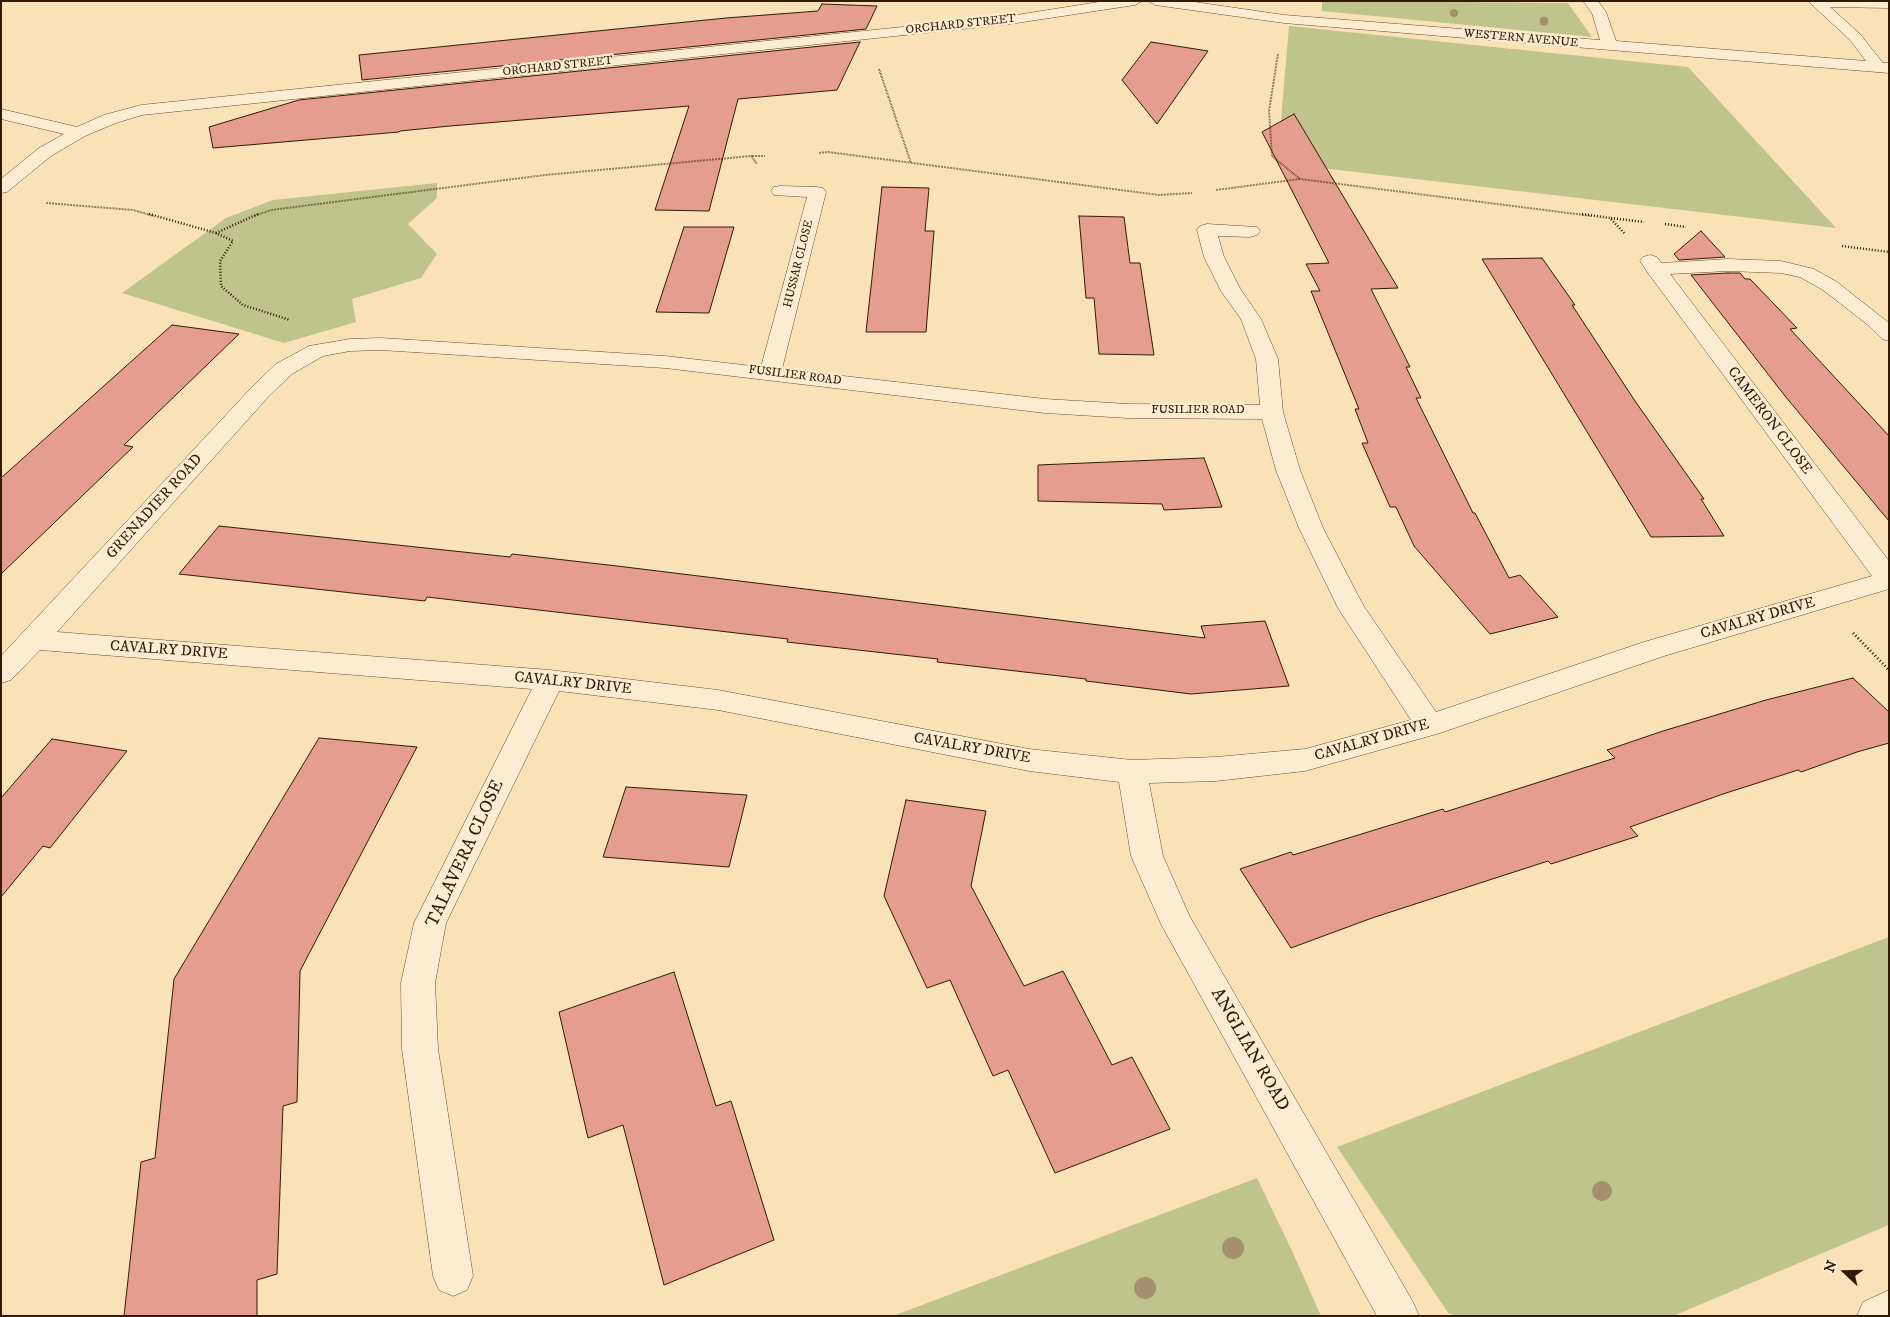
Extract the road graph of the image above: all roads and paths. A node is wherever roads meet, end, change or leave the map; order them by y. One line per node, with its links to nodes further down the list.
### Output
1 (1135, 1): 7 (street, ORCHARD STREET)
2 (1155, 1): 6 (street, WESTERN AVENUE)
3 (1590, 1): 8 (street)
4 (1816, 2): 5 (street); 9 (street)
5 (1889, 4)
6 (1284, 19): 8 (street, WESTERN AVENUE); 16 (path)
7 (867, 35): 11 (street, ORCHARD STREET); 15 (path)
8 (1610, 46): 9 (street, WESTERN AVENUE)
9 (1884, 68)
10 (1, 114): 11 (street)
11 (79, 132): 17 (street, ORCHARD STREET)
12 (819, 153): 15 (path)
13 (770, 155): 14 (path)
14 (751, 156): 18 (path); 23 (path)
15 (911, 163): 19 (path)
16 (1300, 179): 19 (path); 24 (path)
17 (1, 188)
18 (780, 191): 27 (street, HUSSAR CLOSE)
19 (1201, 192): 21 (path)
20 (45, 203): 23 (path)
21 (1207, 230): 22 (street); 28 (street)
22 (1250, 231)
23 (216, 233): 26 (path)
24 (1653, 265): 25 (street); 29 (street, CAMERON CLOSE)
25 (1889, 335)
26 (317, 351): 27 (street, FUSILIER ROAD); 30 (street, GRENADIER ROAD)
27 (770, 373): 28 (street, FUSILIER ROAD)
28 (1272, 412): 33 (street)
29 (1889, 580): 33 (street, CAVALRY DRIVE)
30 (34, 640): 31 (street, GRENADIER ROAD); 32 (street, CAVALRY DRIVE)
31 (1, 673)
32 (550, 680): 34 (street, CAVALRY DRIVE); 35 (street, TALAVERA CLOSE)
33 (1430, 725): 34 (street, CAVALRY DRIVE)
34 (1132, 772): 37 (street, ANGLIAN ROAD)
35 (453, 1276)
36 (1889, 1310): 38 (street)
37 (1400, 1316)
38 (1877, 1316)

